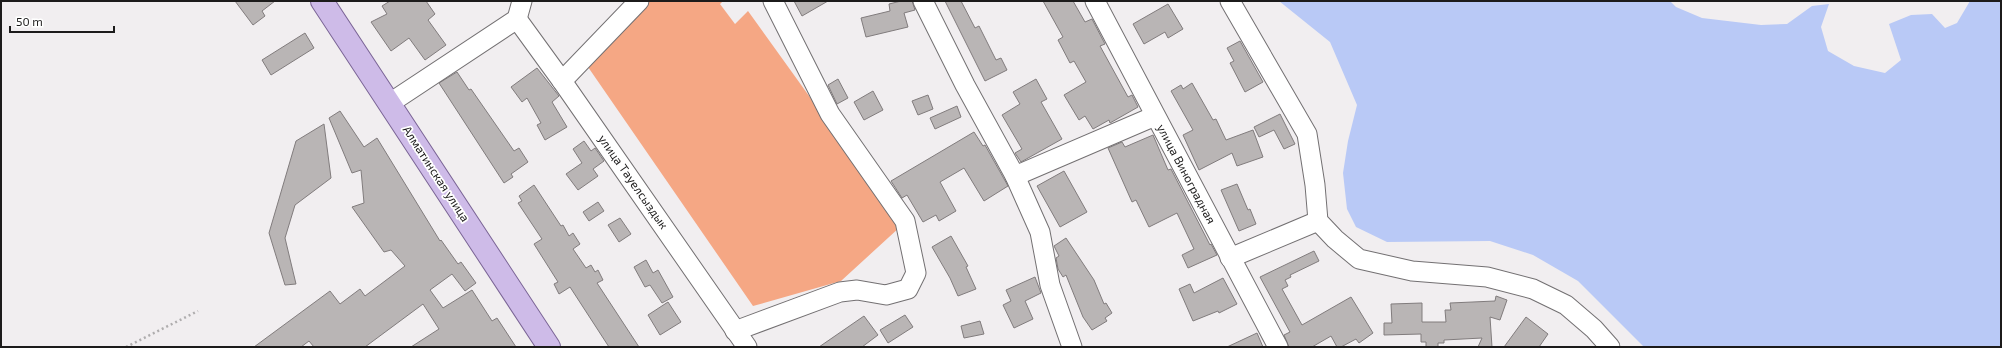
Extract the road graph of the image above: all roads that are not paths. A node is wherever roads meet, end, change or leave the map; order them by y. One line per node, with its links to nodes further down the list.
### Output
1 (322, 1): 10 (main road, Алматинская улица)
2 (522, 1): 8 (street)
3 (639, 1): 9 (street)
4 (774, 1): 15 (street)
5 (923, 1): 12 (street)
6 (1095, 1): 11 (street, улица Виноградная)
7 (1230, 1): 13 (street)
8 (517, 19): 9 (street, улица Тауелсыздык); 10 (street)
9 (562, 81): 15 (street, улица Тауелсыздык)
10 (390, 103): 16 (main road, Алматинская улица)
11 (1154, 116): 12 (street); 14 (street, улица Виноградная)
12 (1015, 176): 18 (street)
13 (1318, 221): 14 (street); 20 (street)
14 (1230, 258): 19 (street, улица Виноградная)
15 (735, 331): 17 (street, улица Тауелсыздык)
16 (549, 347)
17 (747, 347)
18 (1072, 347)
19 (1278, 347)
20 (1610, 347)

